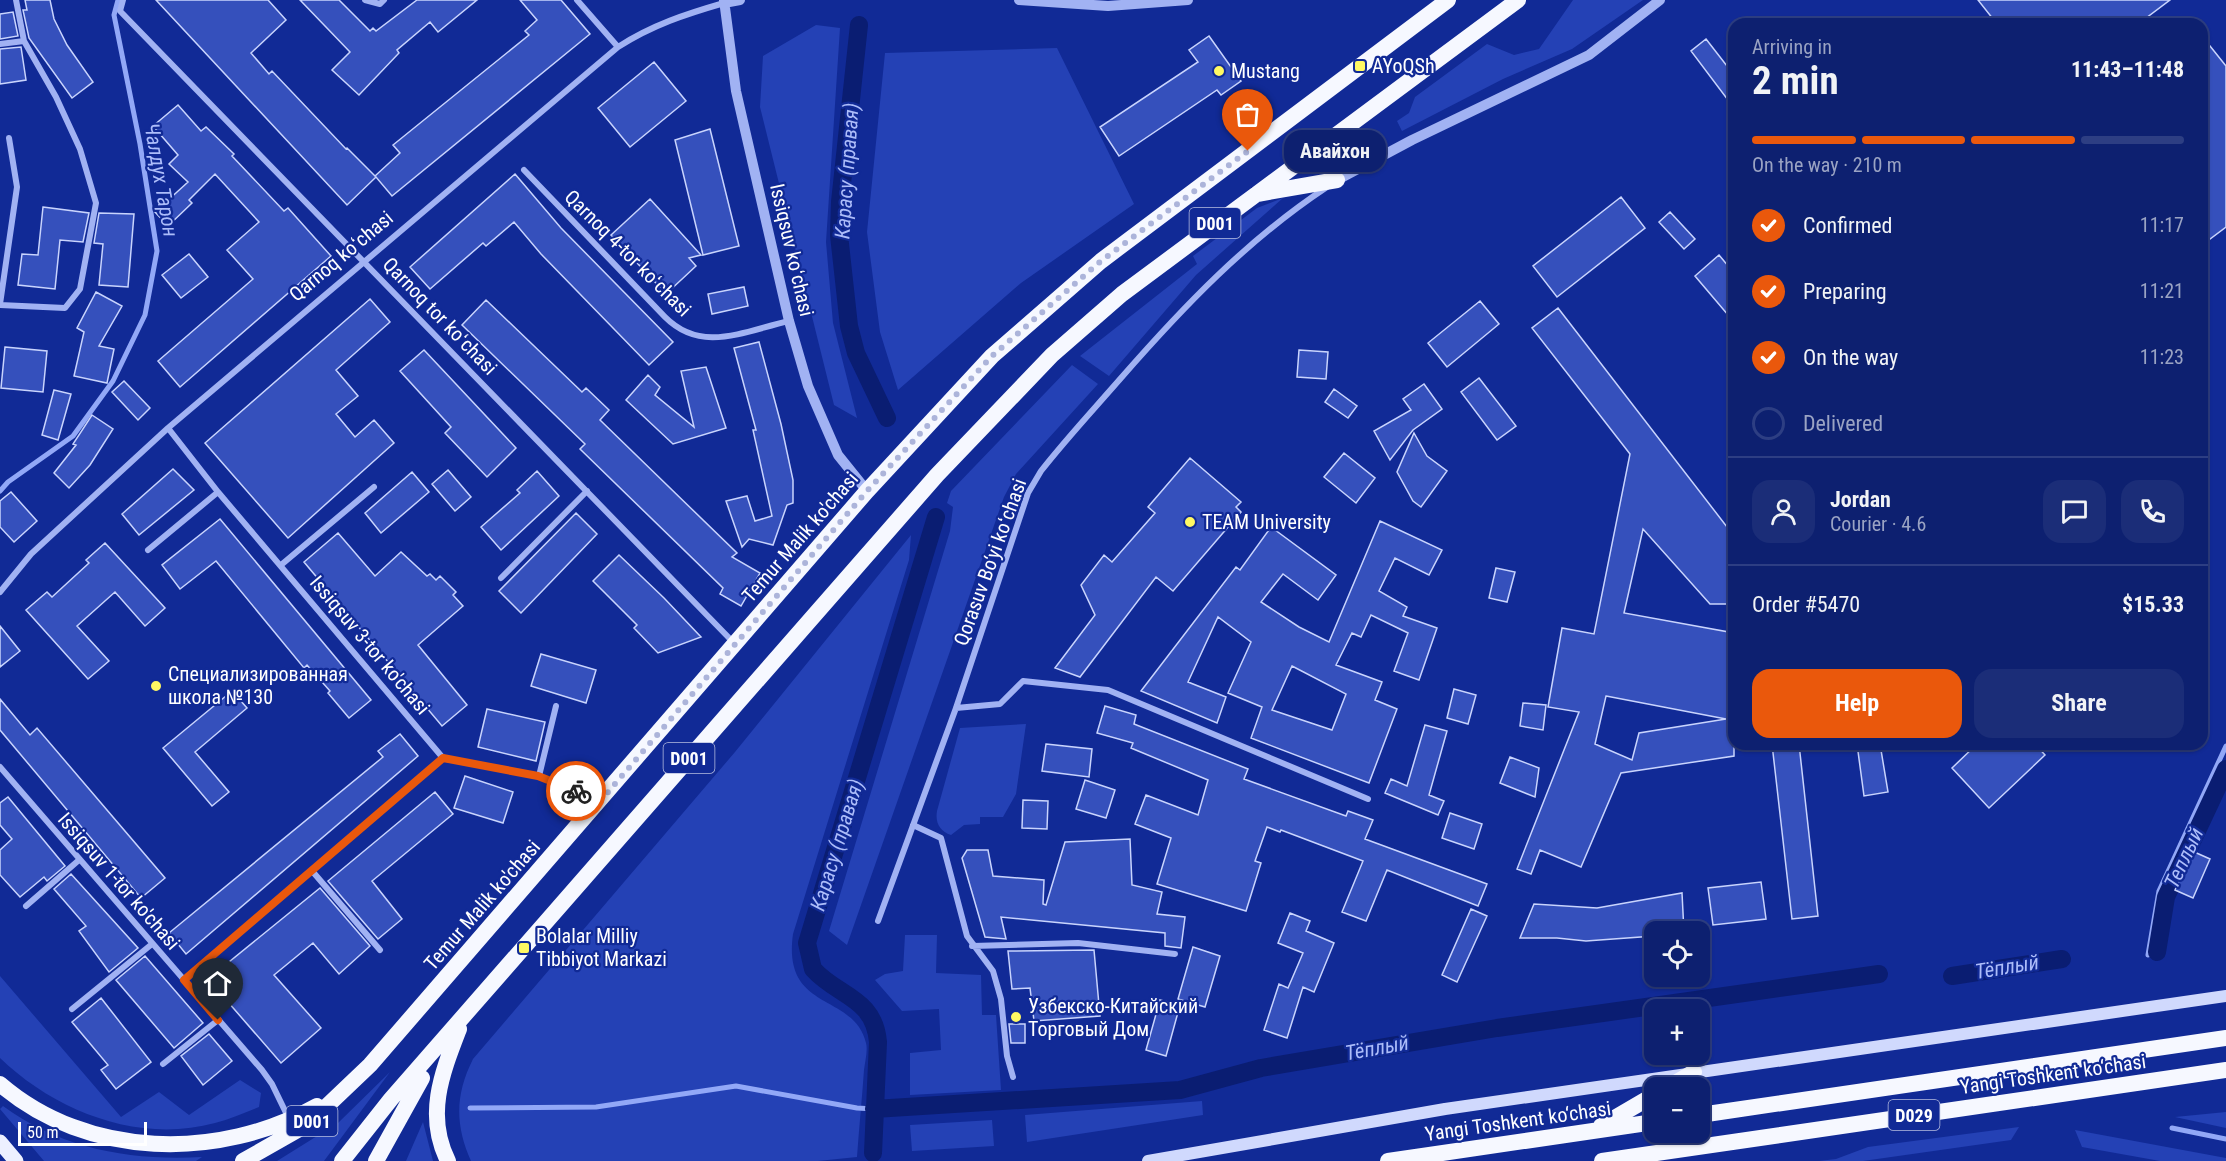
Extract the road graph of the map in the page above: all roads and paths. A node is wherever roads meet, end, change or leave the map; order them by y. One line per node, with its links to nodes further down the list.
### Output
1 (16, 0): 14 (street)
2 (123, 0): 21 (street, Qarnoq tor koʻchasi)
3 (365, 0): 4 (street)
4 (384, 0)
5 (577, 0): 16 (street)
6 (740, 0): 12 (street, Qarnoq koʻchasi)
7 (1019, 0): 13 (street)
8 (1188, 0): 13 (street)
9 (1448, 0): 27 (highway, Temur Malik ko'chasi / D001)
10 (1518, 0): 20 (highway, D001)
11 (1660, 0): 19 (street)
12 (724, 1): 16 (street, Qarnoq koʻchasi); 23 (street, Issiqsuv koʻchasi)
13 (1034, 1)
14 (24, 41): 15 (street); 22 (street)
15 (0, 44)
16 (618, 47): 21 (street, Qarnoq koʻchasi)
17 (9, 138): 22 (street)
18 (524, 170): 23 (street, Qarnoq 4-tor koʻchasi)
19 (1337, 180): 20 (highway); 35 (street, Qorasuv Bo‘yi koʻchasi)
20 (1253, 195): 53 (highway, D001)
21 (363, 261): 24 (street, Qarnoq koʻchasi); 26 (street, Qarnoq tor koʻchasi)
22 (0, 304)
23 (789, 321): 27 (street, Issiqsuv koʻchasi)
24 (168, 428): 28 (street, Issiqsuv 3-tor ko'chasi); 32 (street, Qarnoq koʻchasi)
25 (374, 487): 30 (street)
26 (587, 491): 31 (street); 33 (street, Qarnoq tor koʻchasi)
27 (867, 491): 33 (highway, Temur Malik ko'chasi / D001)
28 (218, 492): 29 (street); 30 (street, Issiqsuv 3-tor ko'chasi)
29 (148, 550)
30 (281, 565): 36 (street, Issiqsuv 3-tor ko'chasi)
31 (501, 578)
32 (0, 592)
33 (735, 644): 40 (highway, Temur Malik ko'chasi / D001)
34 (556, 706): 38 (street)
35 (956, 708): 39 (street); 41 (street, Qorasuv Bo‘yi koʻchasi)
36 (443, 758): 38 (street); 43 (street)
37 (0, 766): 42 (street, Issiqsuv 1-tor ko'chasi)
38 (538, 776): 40 (street)
39 (1368, 799)
40 (596, 806): 65 (highway, Temur Malik ko'chasi / D001)
41 (913, 825): 45 (street, Qorasuv Bo‘yi koʻchasi); 47 (street)
42 (79, 860): 44 (street); 46 (street, Issiqsuv 1-tor ko'chasi)
43 (313, 872): 48 (street); 50 (street)
44 (26, 906)
45 (878, 921)
46 (152, 944): 50 (street, Issiqsuv 1-tor ko'chasi); 52 (street)
47 (972, 946): 49 (street); 59 (street)
48 (380, 950)
49 (1175, 954)
50 (184, 980): 54 (street, Issiqsuv 1-tor ko'chasi)
51 (2226, 996): 58 (main road)
52 (72, 1009)
53 (464, 1017): 70 (highway, D001); 71 (highway, D001); 72 (highway)
54 (218, 1020): 56 (street); 65 (street, Issiqsuv 1-tor ko'chasi)
55 (2226, 1038): 63 (highway, Yangi Toshkent ko‘chasi / D029)
56 (163, 1064)
57 (2226, 1070): 75 (highway, Yangi Toshkent ko‘chasi / D029)
58 (1694, 1072): 60 (highway); 73 (main road)
59 (1013, 1077)
60 (1686, 1077)
61 (0, 1084): 65 (highway)
62 (1644, 1101): 66 (highway)
63 (1710, 1114)
64 (1644, 1123): 66 (highway, Yangi Toshkent ko‘chasi)
65 (292, 1127): 69 (highway, D001)
66 (1591, 1131): 74 (highway, Yangi Toshkent ko‘chasi)
67 (0, 1142): 68 (main road)
68 (16, 1161)
69 (243, 1161)
70 (342, 1161)
71 (376, 1161)
72 (448, 1161)
73 (1148, 1161)
74 (1388, 1161)
75 (1602, 1161)

